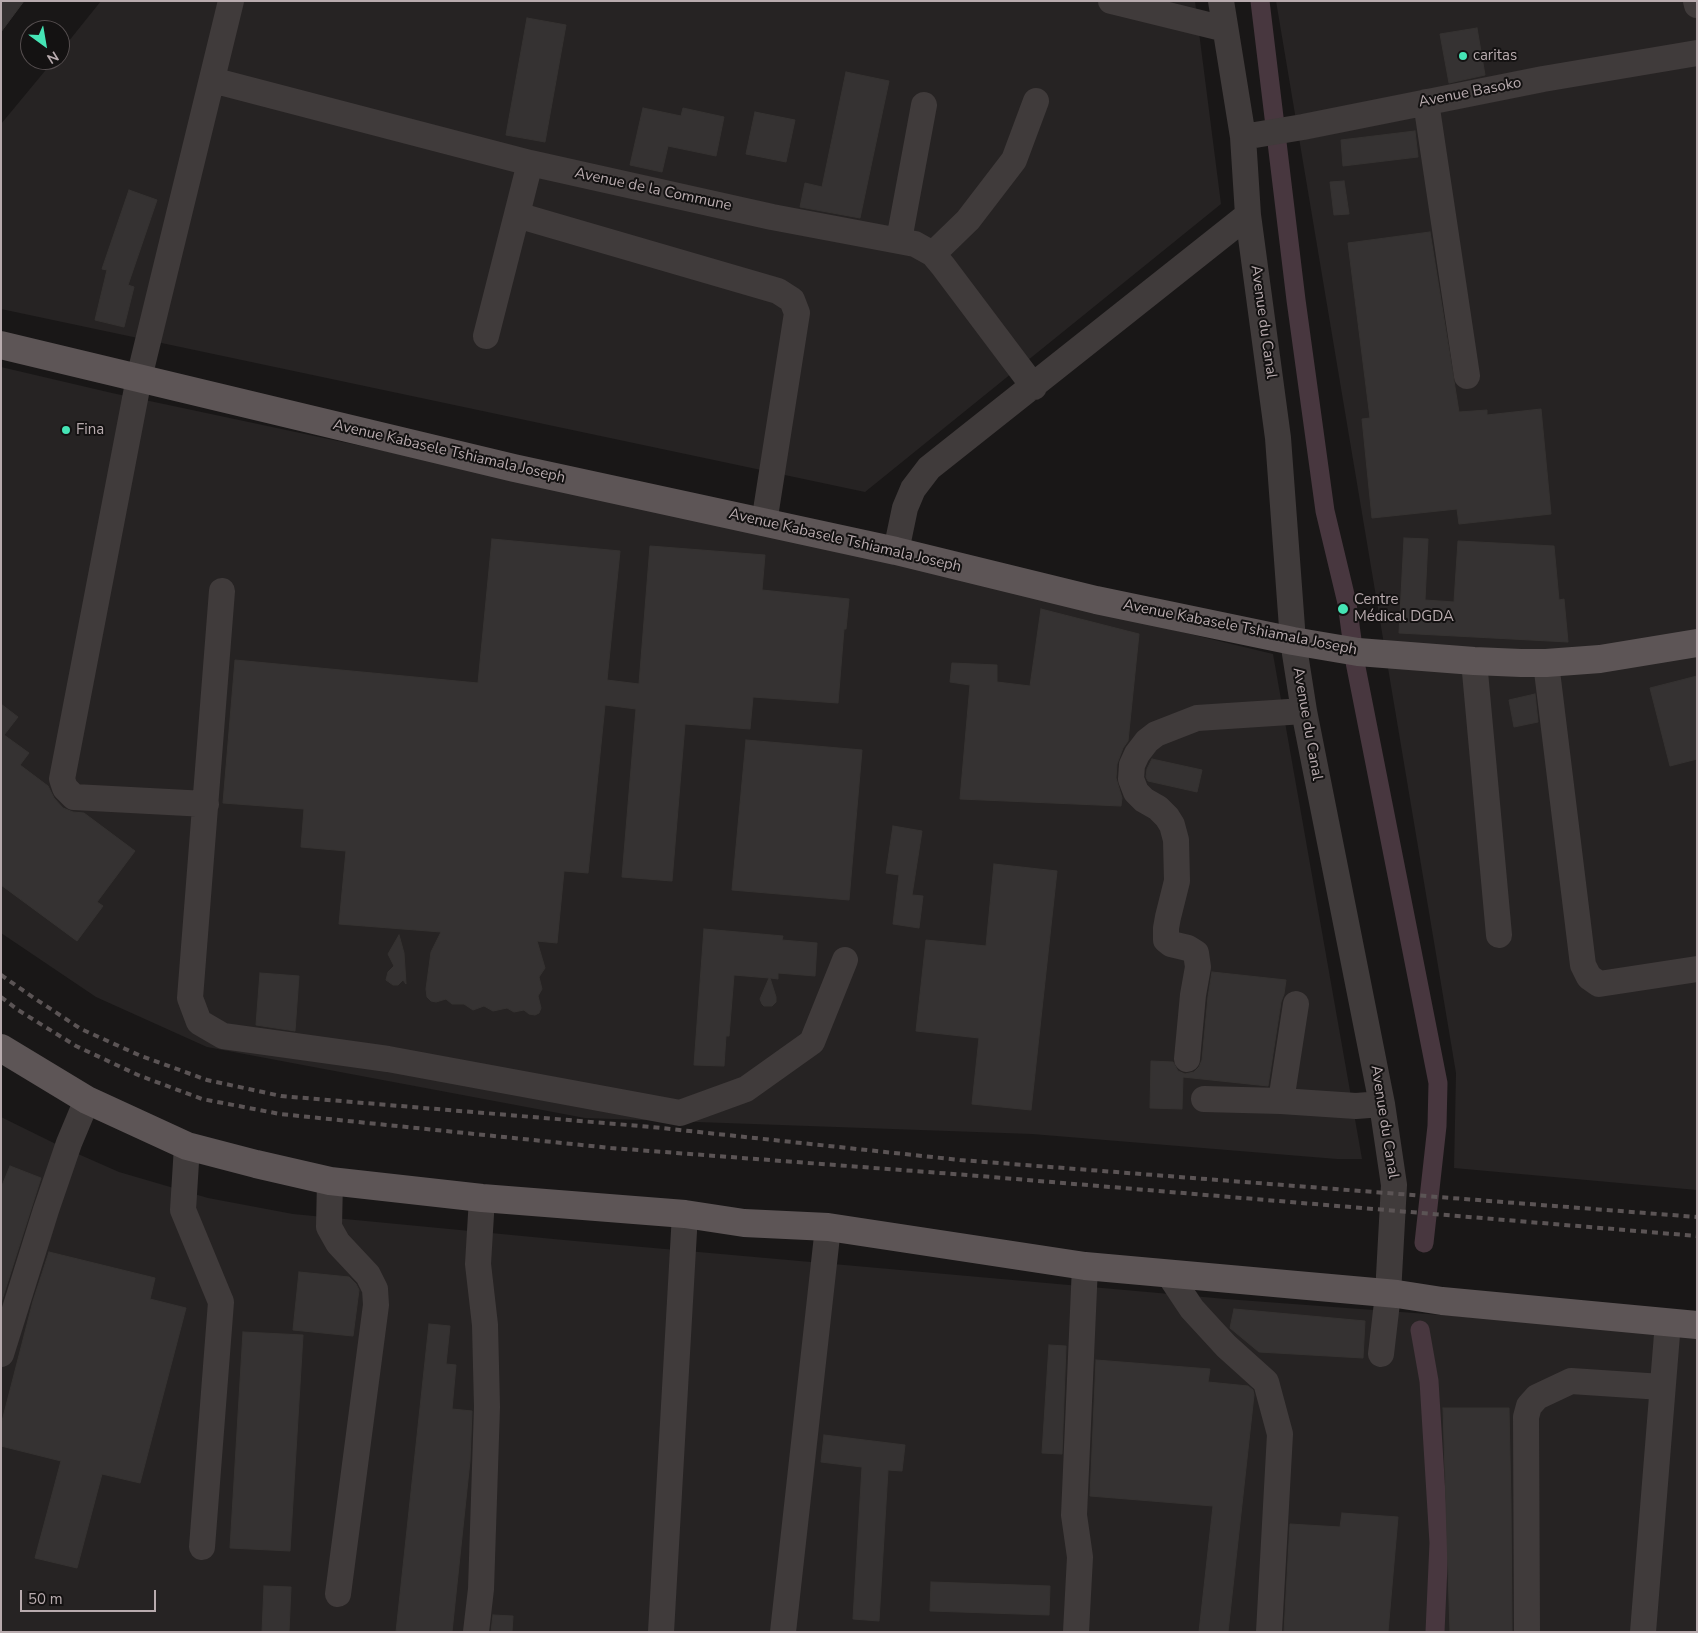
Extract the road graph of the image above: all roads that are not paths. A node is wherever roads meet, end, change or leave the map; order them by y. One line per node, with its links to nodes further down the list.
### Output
1 (231, 1): 6 (street)
2 (1111, 1): 4 (street)
3 (1221, 1): 4 (street, Avenue du Canal)
4 (1225, 29): 10 (street, Avenue du Canal)
5 (1697, 53): 8 (street, Avenue Basoko)
6 (212, 80): 11 (street, Avenue de la Commune); 19 (street)
7 (1036, 101): 15 (street)
8 (1426, 102): 10 (street, Avenue Basoko); 18 (street)
9 (924, 105): 14 (street)
10 (1250, 136): 13 (street, Avenue du Canal)
11 (530, 163): 12 (street); 14 (street, Avenue de la Commune)
12 (516, 215): 16 (street); 21 (street)
13 (1248, 215): 20 (street); 24 (street, Avenue du Canal)
14 (899, 240): 15 (street, Avenue de la Commune)
15 (933, 254): 20 (street, Avenue de la Commune)
16 (486, 336)
17 (1, 345): 19 (main road, Avenue Kabasele Tshiamala Joseph)
18 (1467, 376)
19 (139, 378): 21 (main road, Avenue Kabasele Tshiamala Joseph); 29 (street)
20 (1034, 387): 22 (street)
21 (764, 523): 22 (main road, Avenue Kabasele Tshiamala Joseph)
22 (896, 551): 24 (main road, Avenue Kabasele Tshiamala Joseph)
23 (222, 591): 29 (street)
24 (1293, 641): 26 (main road, Avenue Kabasele Tshiamala Joseph); 28 (street, Avenue du Canal)
25 (1697, 643): 27 (main road, Avenue Kabasele Tshiamala Joseph)
26 (1474, 661): 27 (main road, Avenue Kabasele Tshiamala Joseph); 30 (street)
27 (1546, 663): 32 (street)
28 (1304, 711): 35 (street); 39 (street, Avenue du Canal)
29 (206, 804): 31 (street)
30 (1499, 935)
31 (845, 960)
32 (1697, 969)
33 (1296, 1004): 38 (street)
34 (1, 1048): 37 (main road)
35 (1187, 1059)
36 (1204, 1099): 38 (street)
37 (86, 1100): 40 (main road); 50 (street)
38 (1281, 1101): 39 (street)
39 (1382, 1104): 47 (street, Avenue du Canal)
40 (187, 1146): 41 (main road); 53 (street)
41 (330, 1181): 42 (main road); 54 (street)
42 (482, 1198): 43 (main road); 55 (street)
43 (685, 1214): 44 (main road); 56 (street)
44 (828, 1227): 45 (main road); 57 (street)
45 (1085, 1266): 46 (main road); 58 (street)
46 (1168, 1273): 47 (main road); 59 (street)
47 (1392, 1294): 48 (main road); 51 (street, Avenue du Canal)
48 (1668, 1322): 49 (main road); 52 (street)
49 (1697, 1325)
50 (1, 1354)
51 (1382, 1354)
52 (1662, 1387): 60 (street); 61 (street)
53 (202, 1547)
54 (338, 1594)
55 (476, 1632)
56 (661, 1632)
57 (783, 1632)
58 (1076, 1632)
59 (1269, 1632)
60 (1527, 1632)
61 (1642, 1632)

